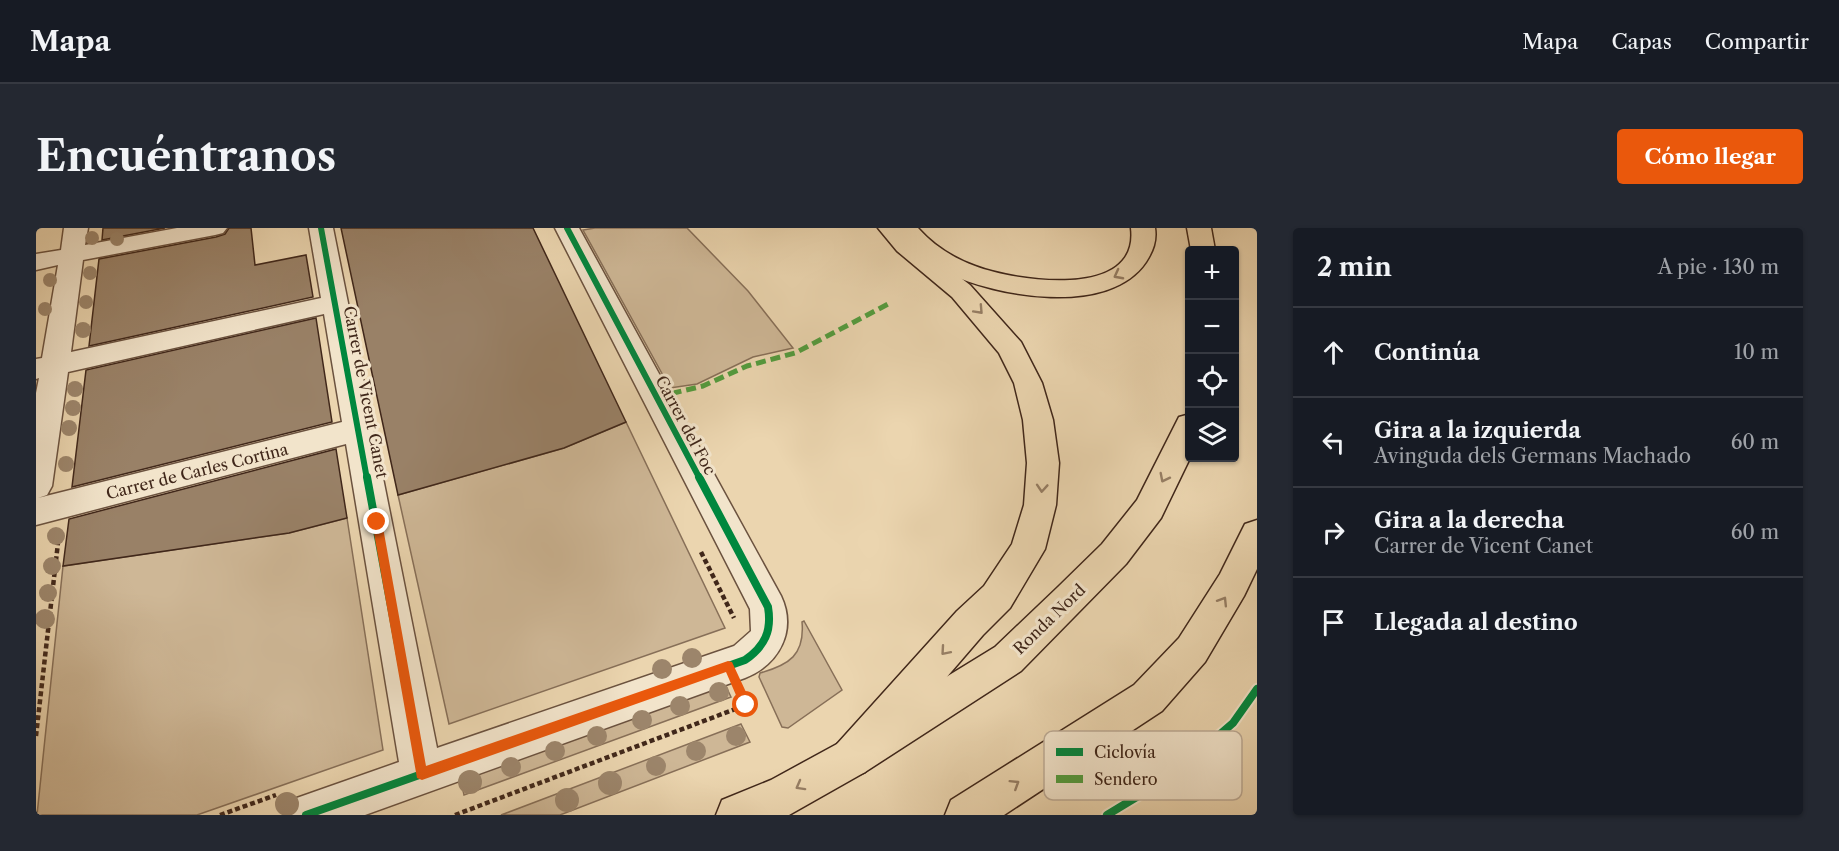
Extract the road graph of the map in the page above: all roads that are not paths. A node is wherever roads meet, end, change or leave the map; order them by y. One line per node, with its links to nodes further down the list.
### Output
1 (76, 228): 10 (street)
2 (215, 228): 10 (street)
3 (321, 228): 12 (street, Carrer de Vicent Canet)
4 (567, 228): 22 (street, Carrer del Foc)
5 (890, 228): 20 (main road, one-way to 20)
6 (906, 228): 7 (main road, one-way to 6)
7 (1143, 228)
8 (1198, 228): 9 (main road)
9 (1202, 246)
10 (71, 256): 11 (street); 13 (street)
11 (36, 262)
12 (335, 303): 13 (street); 14 (street, Carrer de Vicent Canet)
13 (45, 367): 16 (street)
14 (358, 429): 17 (street, Carrer de Carles Cortina); 22 (street, Carrer de Vicent Canet)
15 (1185, 435): 20 (main road, Ronda Nord, one-way to 20)
16 (36, 486)
17 (48, 517)
18 (1257, 534): 19 (main road, one-way to 18)
19 (1097, 731)
20 (851, 758): 24 (main road, Ronda Nord, one-way to 24)
21 (1044, 765): 25 (main road, one-way to 21)
22 (422, 774): 23 (street)
23 (306, 815)
24 (737, 815)
25 (966, 815)

